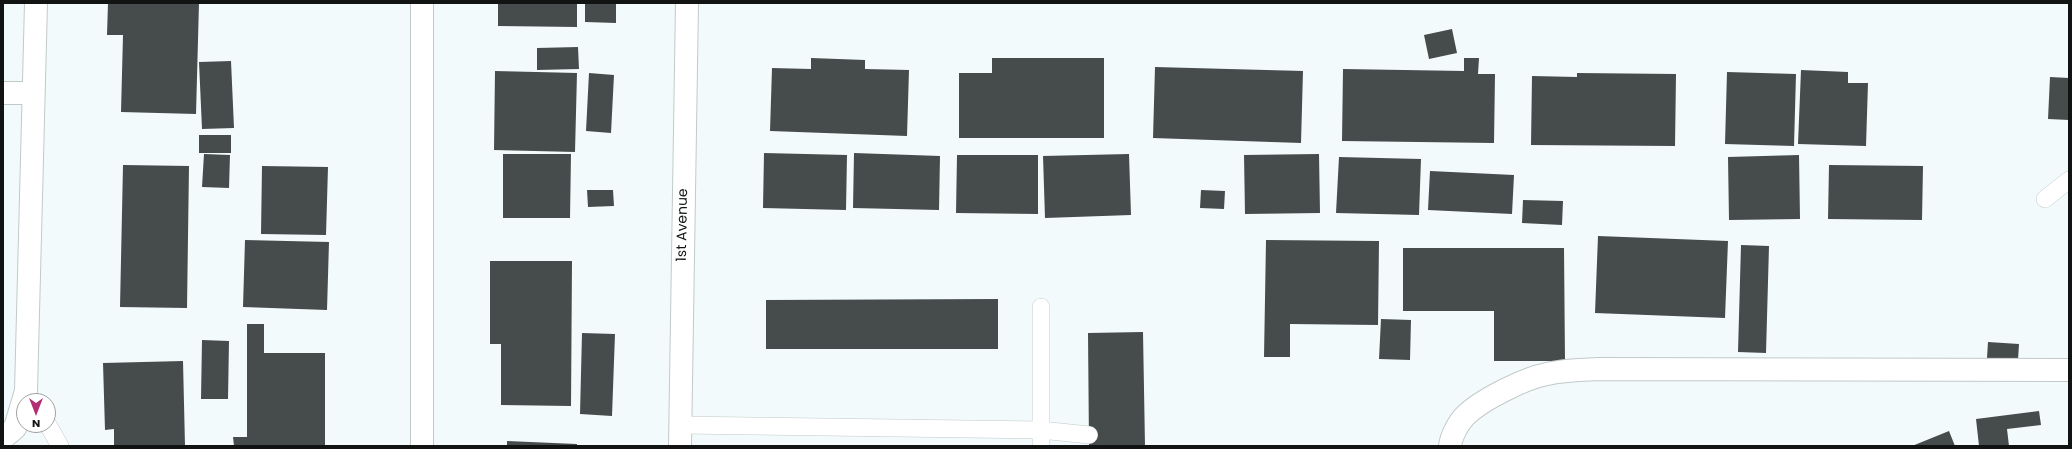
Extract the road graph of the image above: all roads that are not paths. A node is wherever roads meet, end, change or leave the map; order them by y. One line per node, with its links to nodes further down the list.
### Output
1 (36, 3): 5 (street)
2 (422, 3): 18 (street)
3 (687, 3): 14 (street, 1st Avenue)
4 (3, 93): 5 (street)
5 (33, 94): 10 (street)
6 (2069, 180): 7 (lane)
7 (2045, 199)
8 (1041, 307): 16 (lane)
9 (2069, 370): 19 (street)
10 (29, 393)
11 (16, 426): 15 (street)
12 (53, 433): 17 (lane)
13 (1089, 434): 16 (lane)
14 (680, 436): 16 (lane)
15 (3, 438)
16 (1041, 438)
17 (60, 446)
18 (422, 446)
19 (1450, 446)

